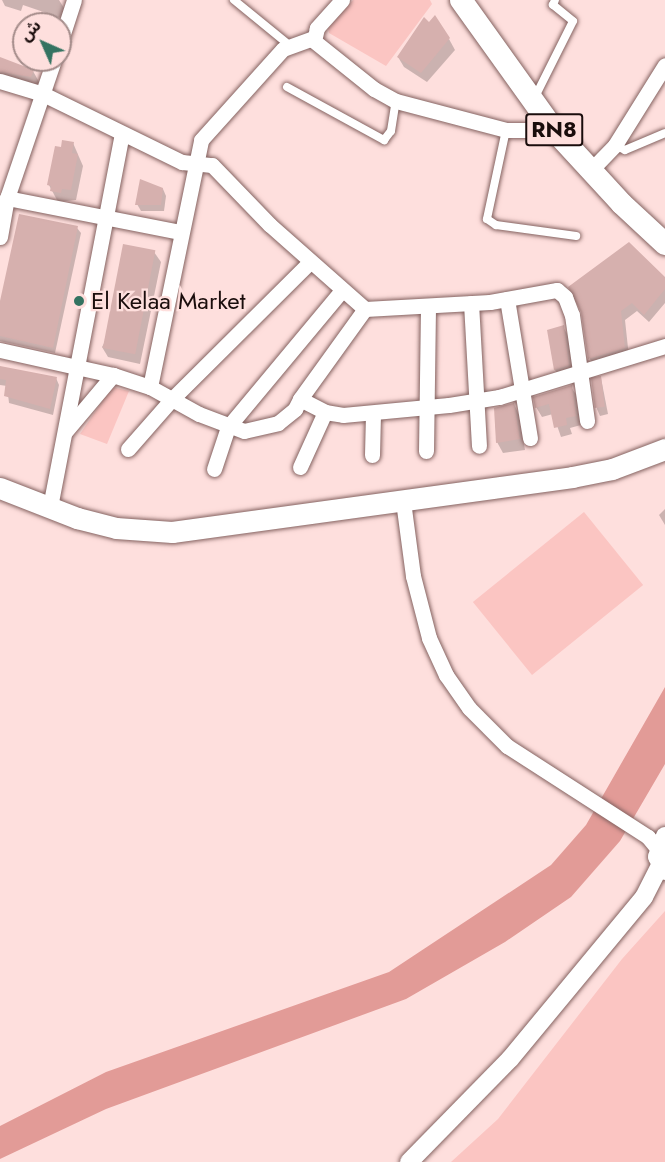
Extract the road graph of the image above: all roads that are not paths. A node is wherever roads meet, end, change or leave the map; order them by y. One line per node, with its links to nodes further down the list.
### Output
1 (234, 0): 6 (lane)
2 (342, 0): 5 (street)
3 (461, 0): 13 (main road, RN8)
4 (555, 0): 13 (lane)
5 (314, 38): 6 (street); 12 (street)
6 (289, 45): 19 (street)
7 (665, 65): 18 (street)
8 (50, 72): 11 (street)
9 (0, 81): 11 (street)
10 (287, 87): 12 (lane)
11 (43, 94): 17 (street); 21 (street)
12 (396, 101): 14 (street)
13 (533, 101): 15 (main road, RN8)
14 (506, 130): 15 (street); 24 (lane)
15 (555, 130): 20 (main road, RN8)
16 (665, 133): 18 (lane)
17 (122, 134): 19 (street); 22 (street)
18 (615, 145): 20 (street)
19 (194, 164): 23 (street); 27 (street)
20 (590, 171): 26 (main road, RN8)
21 (7, 198): 22 (street); 25 (street)
22 (104, 219): 23 (street); 35 (street)
23 (182, 232): 38 (street)
24 (576, 236)
25 (0, 237)
26 (665, 244)
27 (310, 262): 28 (street); 40 (street)
28 (342, 290): 32 (street); 47 (street)
29 (507, 299): 30 (street); 36 (street); 39 (street)
30 (471, 303): 31 (street); 42 (street)
31 (428, 306): 32 (street); 43 (street)
32 (365, 309): 41 (street)
33 (665, 346): 36 (street)
34 (0, 350): 35 (street)
35 (76, 366): 37 (street); 48 (street)
36 (581, 373): 39 (street); 46 (street)
37 (113, 375): 38 (street); 48 (street)
38 (150, 387): 40 (street)
39 (523, 390): 42 (street); 49 (street)
40 (172, 399): 47 (street); 51 (street)
41 (300, 399): 44 (street); 47 (street)
42 (476, 401): 43 (street); 50 (street)
43 (426, 408): 45 (street); 53 (street)
44 (326, 412): 45 (street); 55 (street)
45 (373, 414): 54 (street)
46 (586, 421)
47 (228, 427): 56 (street)
48 (63, 434): 59 (street)
49 (530, 438)
50 (479, 446)
51 (128, 449)
52 (665, 449): 58 (main road)
53 (426, 451)
54 (372, 455)
55 (300, 467)
56 (214, 469)
57 (0, 488): 59 (main road)
58 (403, 501): 59 (main road); 60 (street)
59 (50, 507)
60 (657, 847): 62 (street)
61 (665, 886): 62 (street)
62 (644, 897): 63 (street)
63 (418, 1159)

